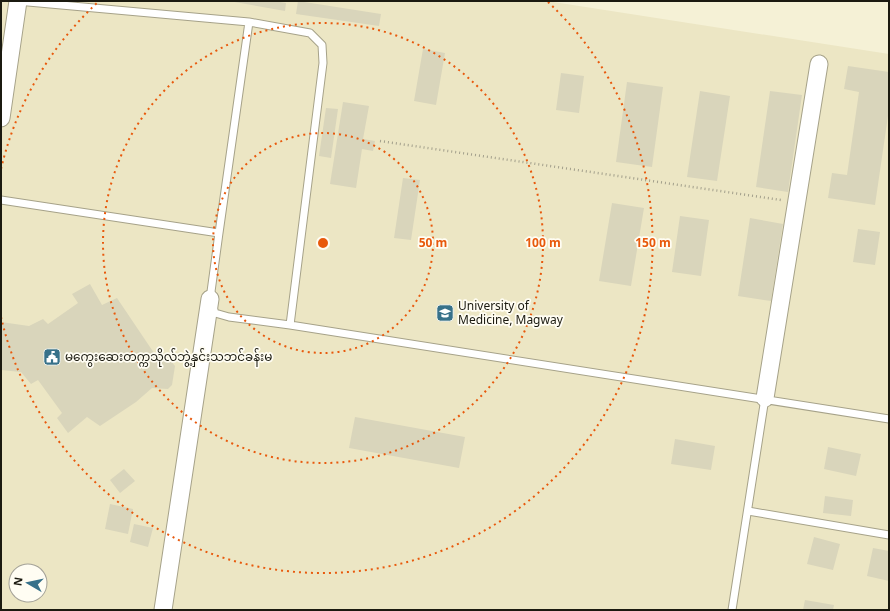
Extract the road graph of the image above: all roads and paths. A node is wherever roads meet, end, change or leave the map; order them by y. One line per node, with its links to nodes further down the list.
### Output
1 (14, 1): 2 (lane)
2 (18, 1): 3 (lane); 5 (street)
3 (249, 22): 9 (lane); 11 (lane)
4 (819, 64): 12 (street)
5 (1, 118)
6 (380, 141): 8 (path)
7 (1, 200): 9 (lane)
8 (786, 201)
9 (219, 233): 10 (lane)
10 (210, 299): 11 (lane); 16 (street)
11 (290, 325): 12 (lane)
12 (765, 398): 13 (lane); 14 (lane)
13 (889, 419)
14 (748, 512): 15 (lane); 17 (lane)
15 (889, 535)
16 (163, 610)
17 (732, 610)

